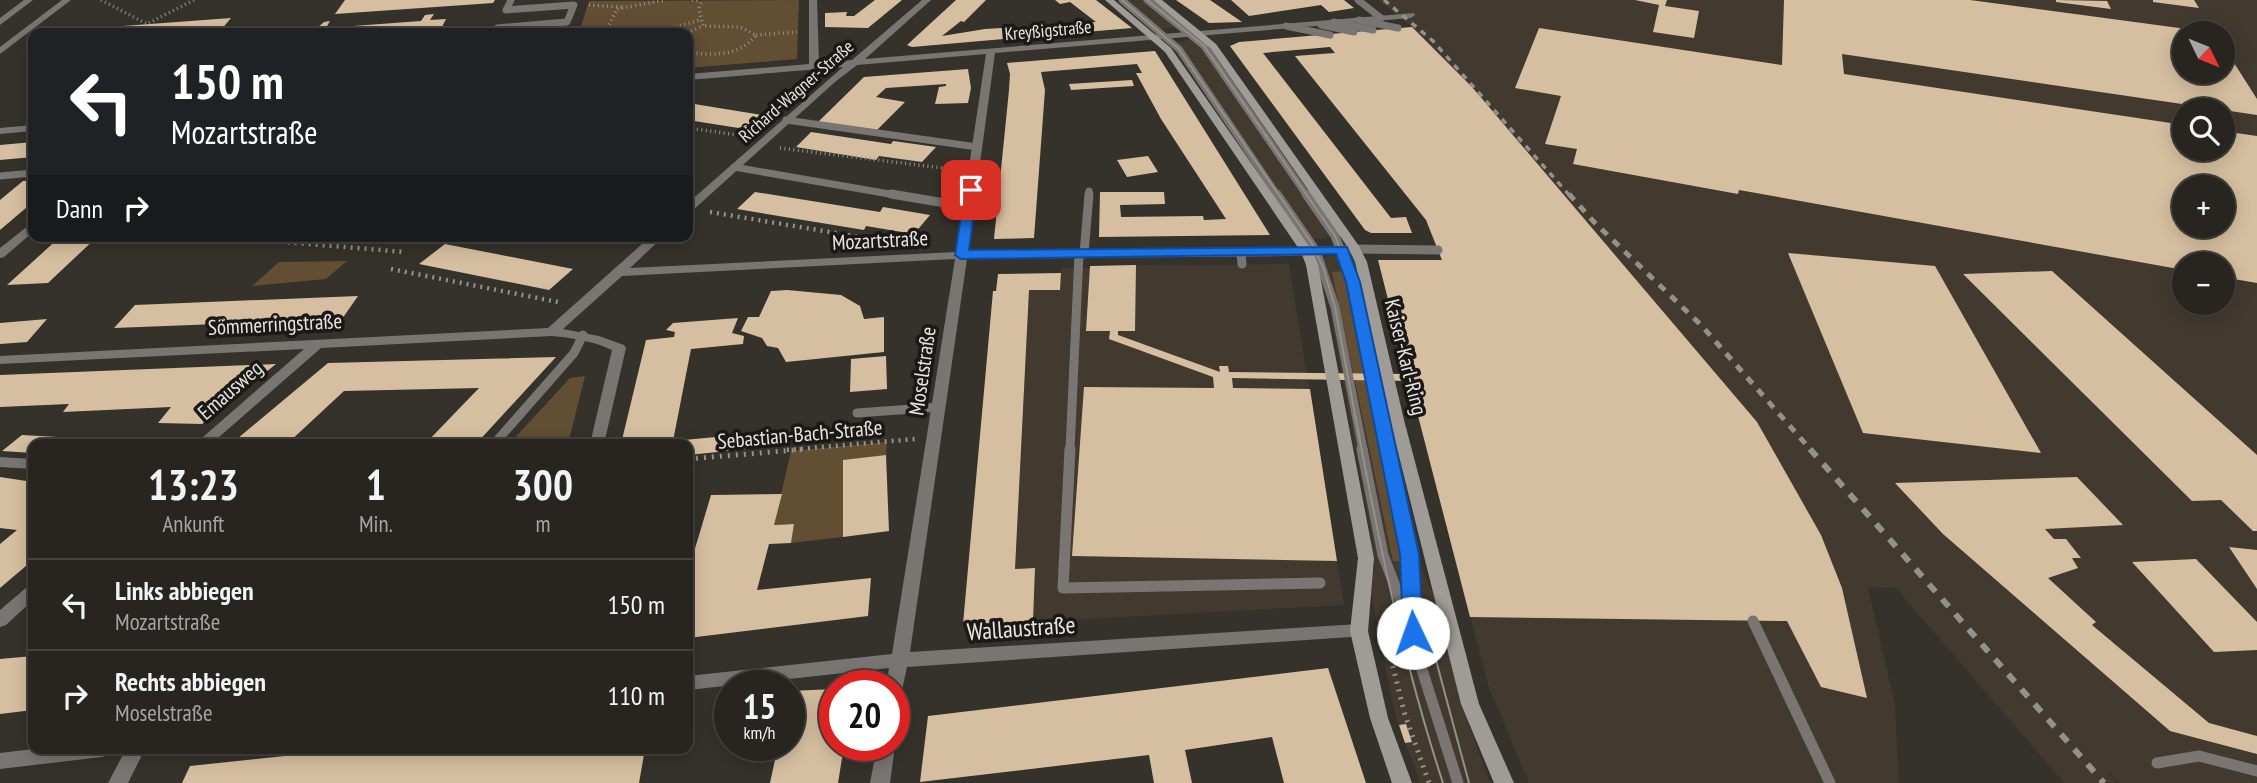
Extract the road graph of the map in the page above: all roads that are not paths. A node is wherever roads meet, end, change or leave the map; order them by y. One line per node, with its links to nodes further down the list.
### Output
1 (29, 0): 14 (street)
2 (67, 0): 18 (street)
3 (511, 0): 19 (lane)
4 (813, 0): 31 (street)
5 (927, 0): 30 (street, Richard-Wagner-Straße)
6 (1109, 0): 27 (street, Kaiser-Karl-Ring)
7 (1122, 0): 27 (lane, Kaiser-Karl-Ring)
8 (1147, 0): 25 (lane, Kaiser-Karl-Ring)
9 (1157, 0): 25 (street, Kaiser-Karl-Ring)
10 (1358, 0): 12 (lane)
11 (1411, 15): 12 (street, Kreyßigstraße)
12 (1381, 18): 13 (street, Kreyßigstraße)
13 (1358, 20): 15 (street, Kreyßigstraße); 20 (lane)
14 (0, 22)
15 (1334, 22): 16 (street, Kreyßigstraße); 22 (lane)
16 (1317, 24): 17 (street, Kreyßigstraße); 23 (lane); 24 (lane)
17 (1282, 25): 25 (street, Kreyßigstraße); 26 (lane)
18 (30, 28)
19 (497, 28)
20 (1398, 28)
21 (28, 30): 28 (street)
22 (1373, 30)
23 (1354, 32)
24 (1344, 33)
25 (1196, 34): 27 (street, Kreyßigstraße); 45 (street, Kaiser-Karl-Ring)
26 (1330, 35)
27 (1162, 37): 29 (street, Kreyßigstraße); 47 (street, Kaiser-Karl-Ring)
28 (0, 51)
29 (990, 52): 30 (street, Kreyßigstraße); 36 (street, Moselstraße)
30 (853, 63): 31 (street, Kreyßigstraße); 33 (street, Richard-Wagner-Straße)
31 (814, 66): 32 (street, Kreyßigstraße)
32 (693, 77)
33 (786, 120): 36 (lane); 37 (street, Richard-Wagner-Straße)
34 (28, 128): 35 (street)
35 (0, 131)
36 (977, 147): 42 (street, Moselstraße)
37 (734, 167): 41 (street, Richard-Wagner-Straße); 42 (lane)
38 (28, 173): 39 (lane)
39 (0, 176)
40 (1089, 191): 49 (lane)
41 (693, 204)
42 (969, 207): 50 (street, Moselstraße)
43 (28, 230): 48 (street)
44 (651, 242): 51 (street)
45 (1348, 250): 46 (lane); 47 (street, Mozartstraße); 68 (lane, Kaiser-Karl-Ring); 82 (street, Kaiser-Karl-Ring)
46 (1438, 250)
47 (1312, 251): 49 (street, Mozartstraße); 67 (street, Kaiser-Karl-Ring); 68 (lane, Kaiser-Karl-Ring)
48 (0, 254)
49 (1081, 254): 50 (street, Mozartstraße); 63 (lane)
50 (961, 255): 51 (street, Mozartstraße); 56 (street, Moselstraße)
51 (618, 272): 52 (street)
52 (552, 332): 53 (street, Sömmerringstraße); 54 (street, Sömmerringstraße)
53 (583, 335): 59 (lane); 60 (street, Sömmerringstraße)
54 (320, 342): 55 (street, Sömmerringstraße); 58 (street, Emausweg)
55 (0, 360)
56 (940, 407): 57 (lane); 69 (street, Moselstraße)
57 (857, 413)
58 (208, 439)
59 (498, 439)
60 (598, 439)
61 (0, 462): 62 (street)
62 (28, 464)
63 (1320, 583)
64 (28, 595): 65 (street)
65 (0, 620)
66 (1753, 621): 83 (lane)
67 (1359, 631): 69 (street, Wallaustraße); 80 (street, Kaiser-Karl-Ring)
68 (1413, 633): 81 (lane, Kaiser-Karl-Ring)
69 (901, 660): 70 (street, Moselstraße); 71 (street, Wallaustraße)
70 (899, 670)
71 (693, 682)
72 (60, 754): 74 (street)
73 (133, 754): 78 (street)
74 (0, 761)
75 (884, 761): 79 (street)
76 (2157, 763): 77 (lane)
77 (2257, 771)
78 (118, 783)
79 (880, 783)
80 (1402, 783)
81 (1458, 783)
82 (1504, 783)
83 (1830, 783)

